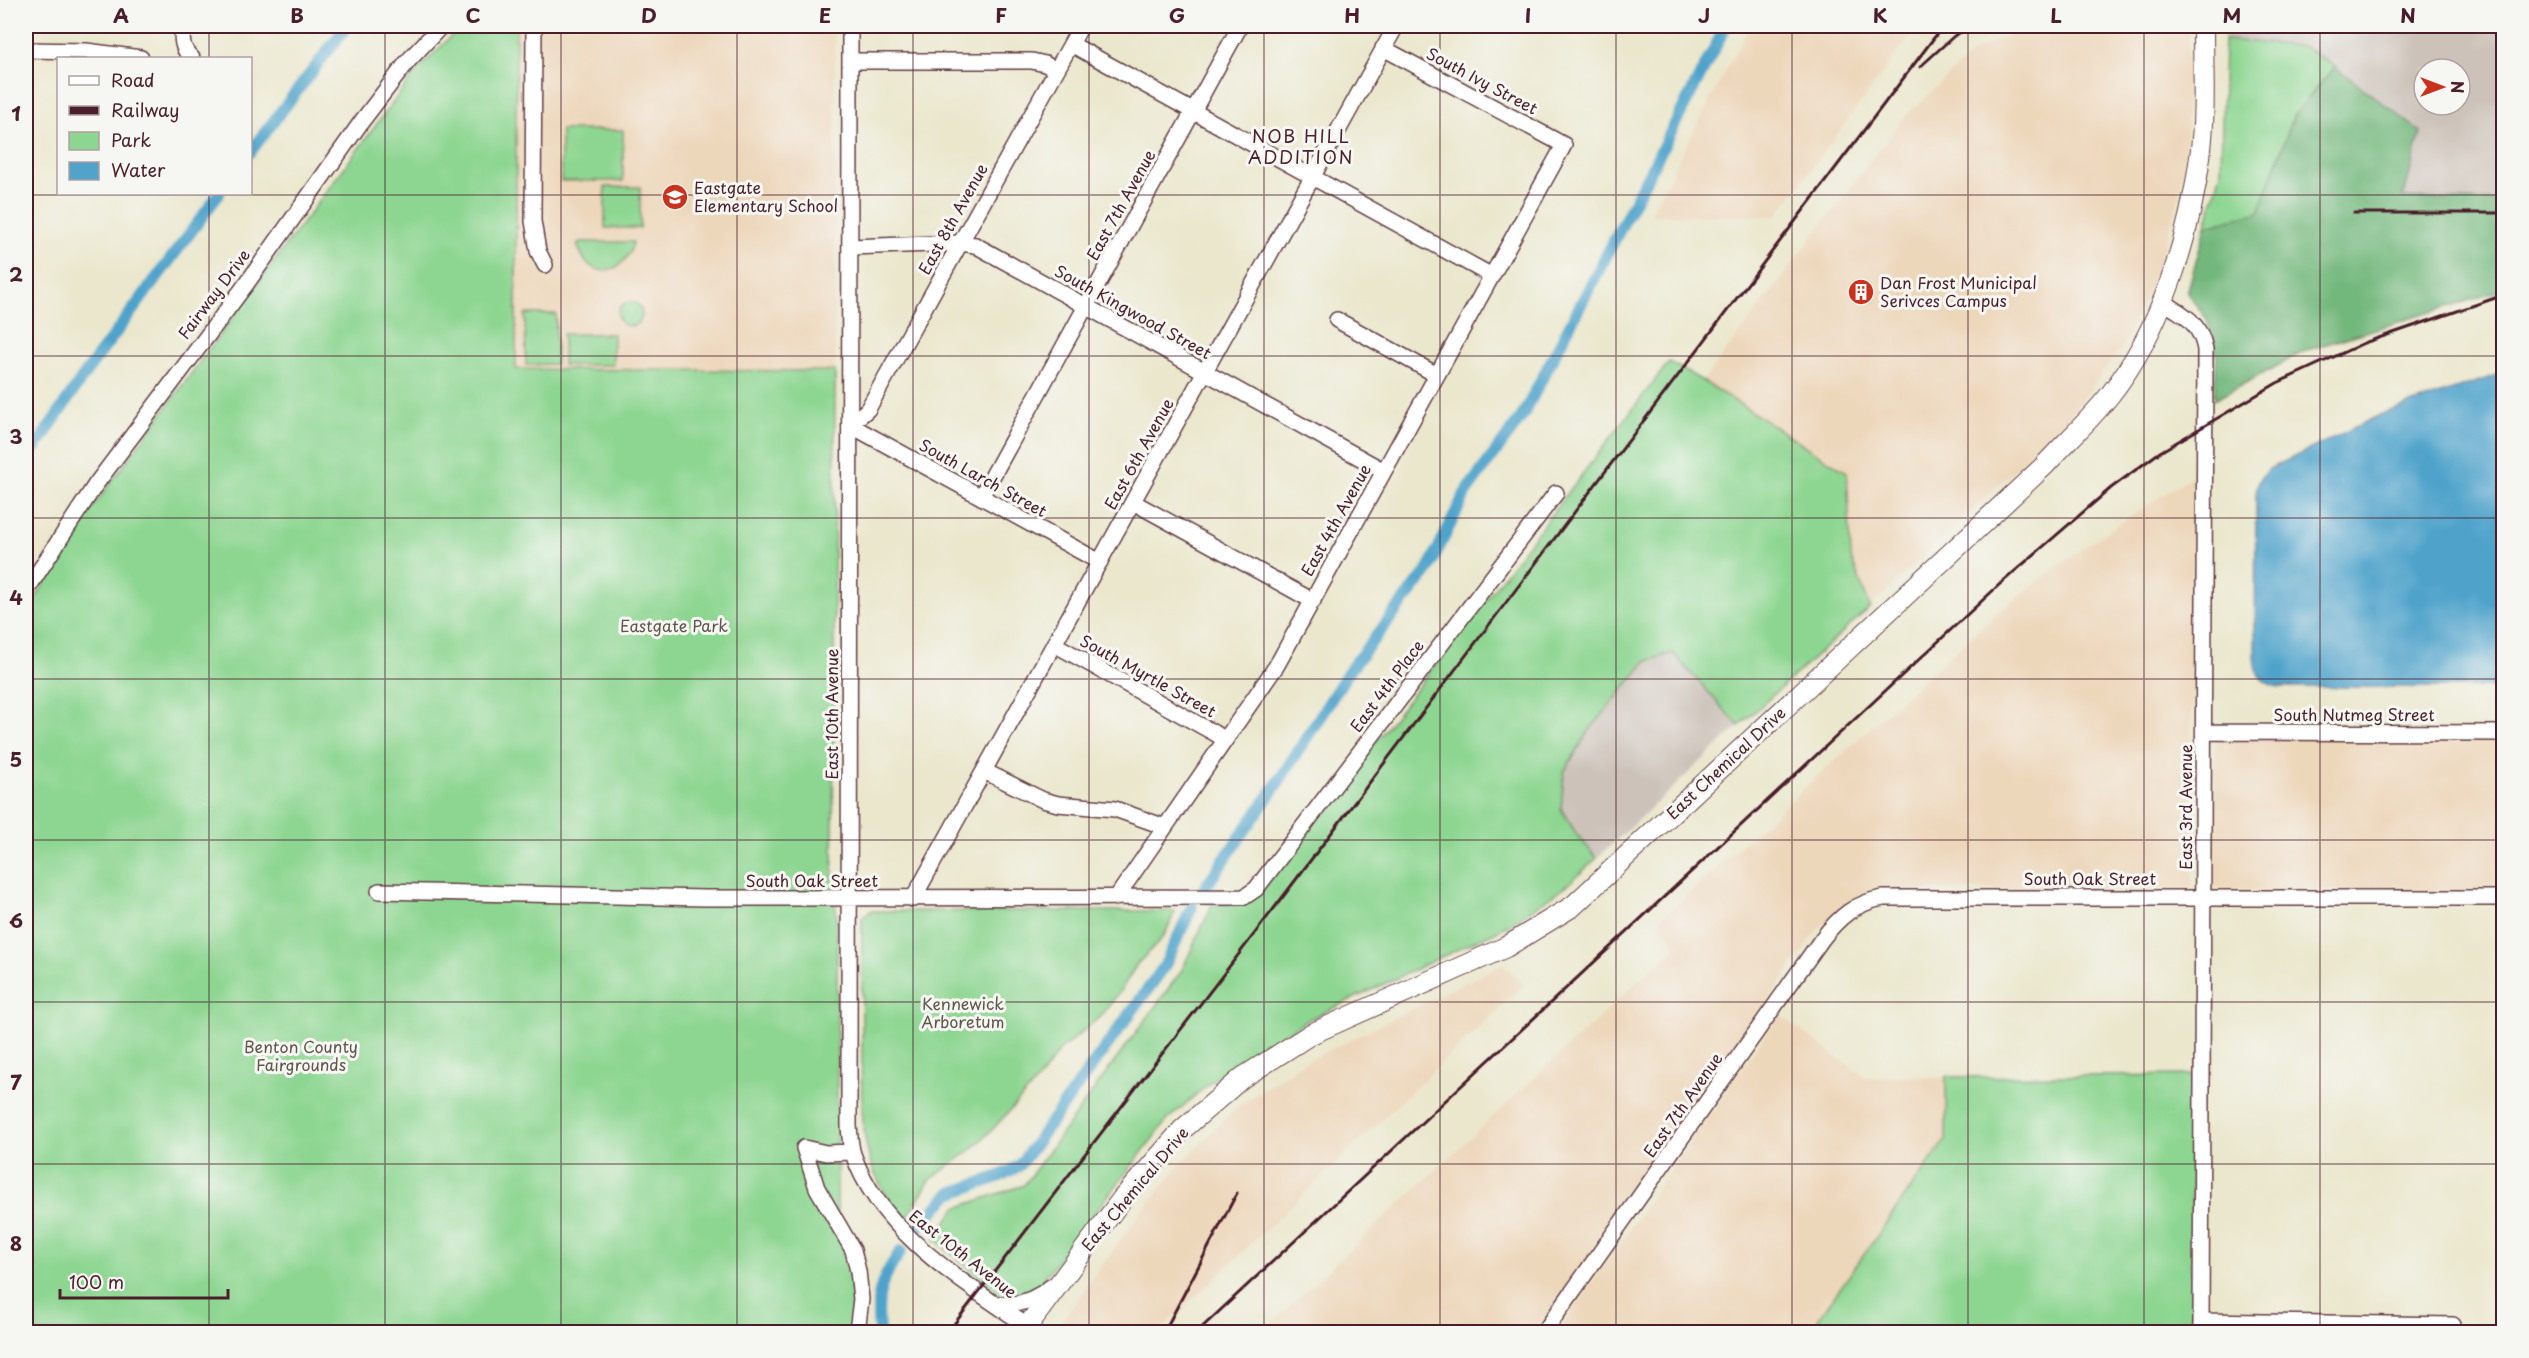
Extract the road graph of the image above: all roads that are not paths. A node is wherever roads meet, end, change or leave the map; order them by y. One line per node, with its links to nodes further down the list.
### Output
1 (182, 26): 12 (street)
2 (441, 26): 34 (street, Fairway Drive)
3 (534, 26): 21 (street)
4 (850, 26): 14 (street, East 10th Avenue)
5 (1081, 26): 9 (street, East 8th Avenue)
6 (1240, 26): 16 (street, East 7th Avenue)
7 (1396, 26): 10 (street, East 6th Avenue)
8 (2203, 26): 23 (main road, East Chemical Drive)
9 (1071, 44): 15 (street, East 8th Avenue); 16 (street)
10 (1383, 48): 17 (street, South Ivy Street); 18 (street, East 6th Avenue)
11 (26, 50): 13 (street)
12 (184, 56)
13 (133, 57)
14 (850, 61): 15 (street); 20 (street, East 10th Avenue)
15 (1056, 70): 19 (street, East 8th Avenue)
16 (1193, 111): 18 (street); 24 (street, East 7th Avenue)
17 (1564, 145): 22 (street, East 4th Avenue)
18 (1312, 177): 22 (street); 26 (street, East 6th Avenue)
19 (960, 243): 20 (street, South Kingwood Street); 24 (street, South Kingwood Street); 28 (street, East 8th Avenue)
20 (850, 247): 28 (street, East 10th Avenue)
21 (545, 266)
22 (1492, 276): 27 (street, East 4th Avenue)
23 (2163, 302): 37 (street, East 3rd Avenue); 51 (main road, East Chemical Drive)
24 (1086, 306): 26 (street, South Kingwood Street); 31 (street, East 7th Avenue)
25 (1336, 320): 27 (street)
26 (1204, 372): 29 (street, South Kingwood Street); 32 (street, East 6th Avenue)
27 (1437, 375): 29 (street, East 4th Avenue)
28 (850, 425): 31 (street, South Larch Street); 47 (street, East 10th Avenue)
29 (1384, 471): 35 (street, East 4th Avenue)
30 (1556, 493): 43 (street, East 4th Place)
31 (981, 497): 33 (street, South Larch Street)
32 (1133, 502): 33 (street, East 6th Avenue); 35 (street)
33 (1100, 562): 36 (street, East 6th Avenue)
34 (26, 591)
35 (1312, 602): 39 (street, East 4th Avenue)
36 (1054, 645): 39 (street, South Myrtle Street); 40 (street, East 6th Avenue)
37 (2204, 732): 38 (street, South Nutmeg Street); 44 (street, East 3rd Avenue)
38 (2504, 733)
39 (1225, 739): 41 (street, East 4th Avenue)
40 (984, 771): 41 (street); 48 (street, East 6th Avenue)
41 (1165, 827): 45 (street, East 4th Avenue)
42 (379, 891): 47 (street, South Oak Street)
43 (1244, 897): 45 (street, South Oak Street)
44 (2203, 897): 46 (street, South Oak Street); 49 (street, South Oak Street); 54 (street, East 3rd Avenue)
45 (1116, 898): 48 (street, South Oak Street)
46 (2504, 898)
47 (850, 899): 48 (street, South Oak Street); 50 (street, East 10th Avenue)
48 (913, 899)
49 (1857, 906): 57 (street, East 7th Avenue)
50 (852, 1152): 52 (street, East 10th Avenue); 56 (street)
51 (1061, 1279): 52 (street); 55 (main road, East Chemical Drive)
52 (993, 1303): 55 (street, East 10th Avenue)
53 (2453, 1325): 54 (street)
54 (2201, 1327)
55 (1025, 1329)
56 (857, 1332)
57 (1544, 1332)

